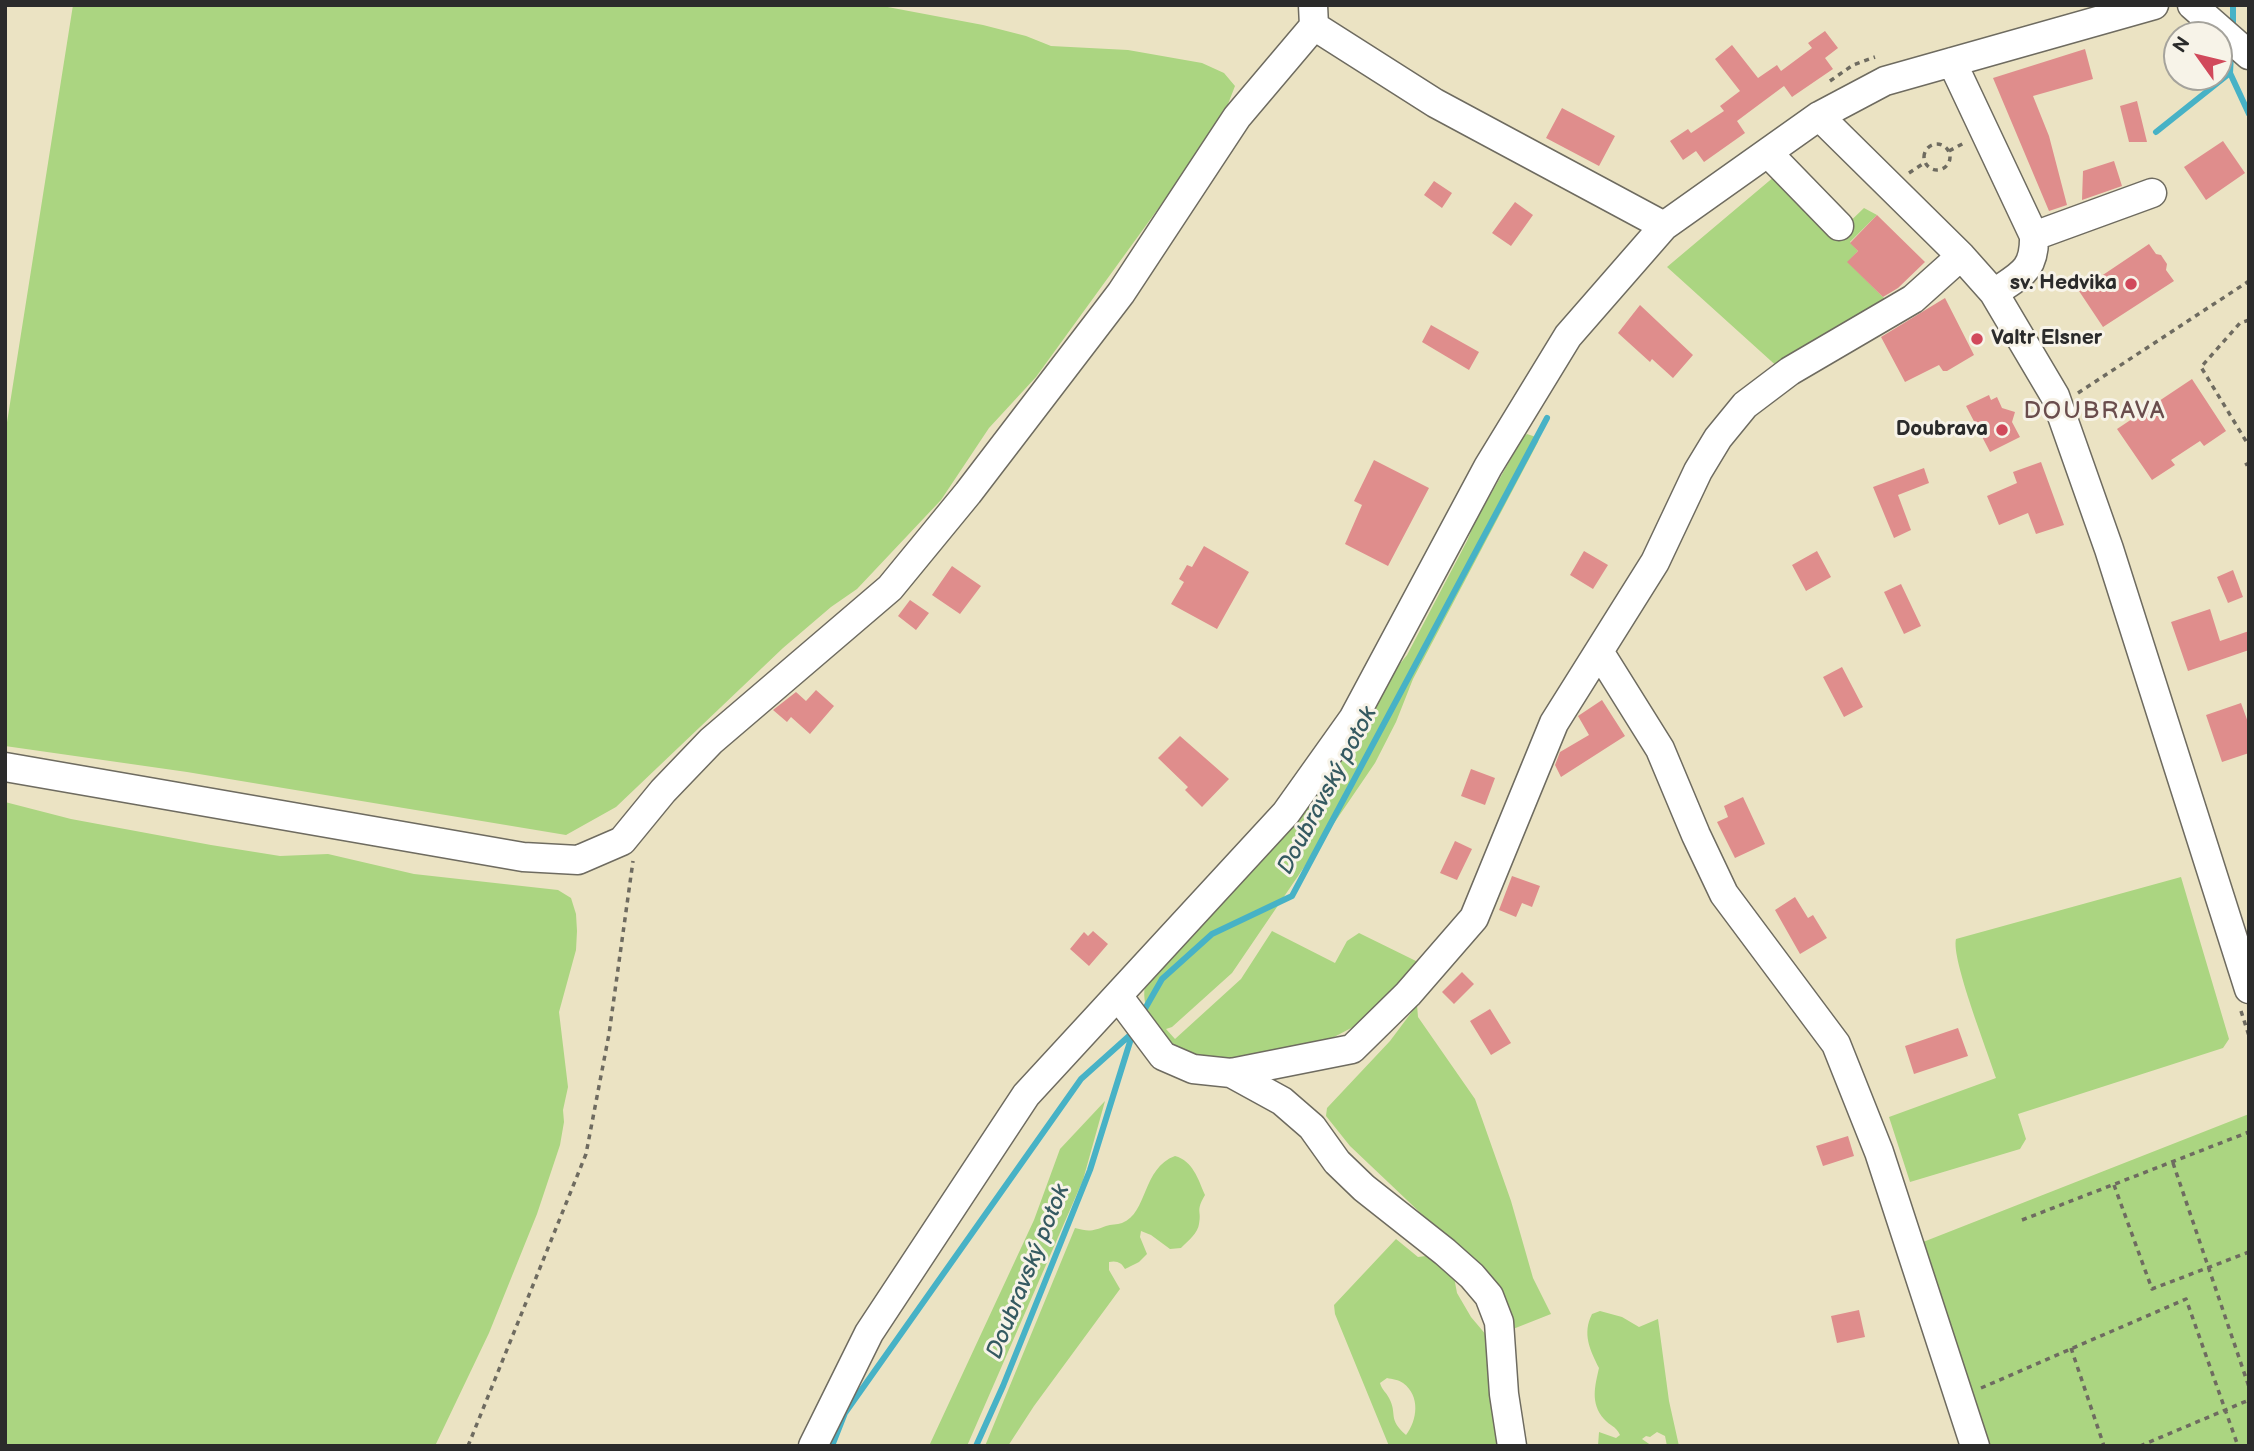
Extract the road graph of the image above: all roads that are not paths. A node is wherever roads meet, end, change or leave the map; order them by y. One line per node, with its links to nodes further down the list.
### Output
1 (2154, 5): 5 (street)
2 (2192, 5): 4 (street)
3 (1314, 15): 9 (street); 15 (street)
4 (2236, 44)
5 (1952, 62): 6 (street); 11 (street)
6 (1819, 116): 7 (street); 12 (street)
7 (1768, 153): 9 (street); 10 (street)
8 (2152, 194): 11 (street)
9 (1664, 226): 16 (street)
10 (1839, 226)
11 (2034, 236): 13 (street)
12 (1961, 256): 13 (street); 14 (street)
13 (1994, 293): 17 (street)
14 (1600, 653): 18 (street); 21 (street)
15 (5, 767)
16 (1118, 996): 18 (street); 19 (street)
17 (2244, 999)
18 (1231, 1073): 20 (street)
19 (813, 1446)
20 (1512, 1446)
21 (1975, 1446)

